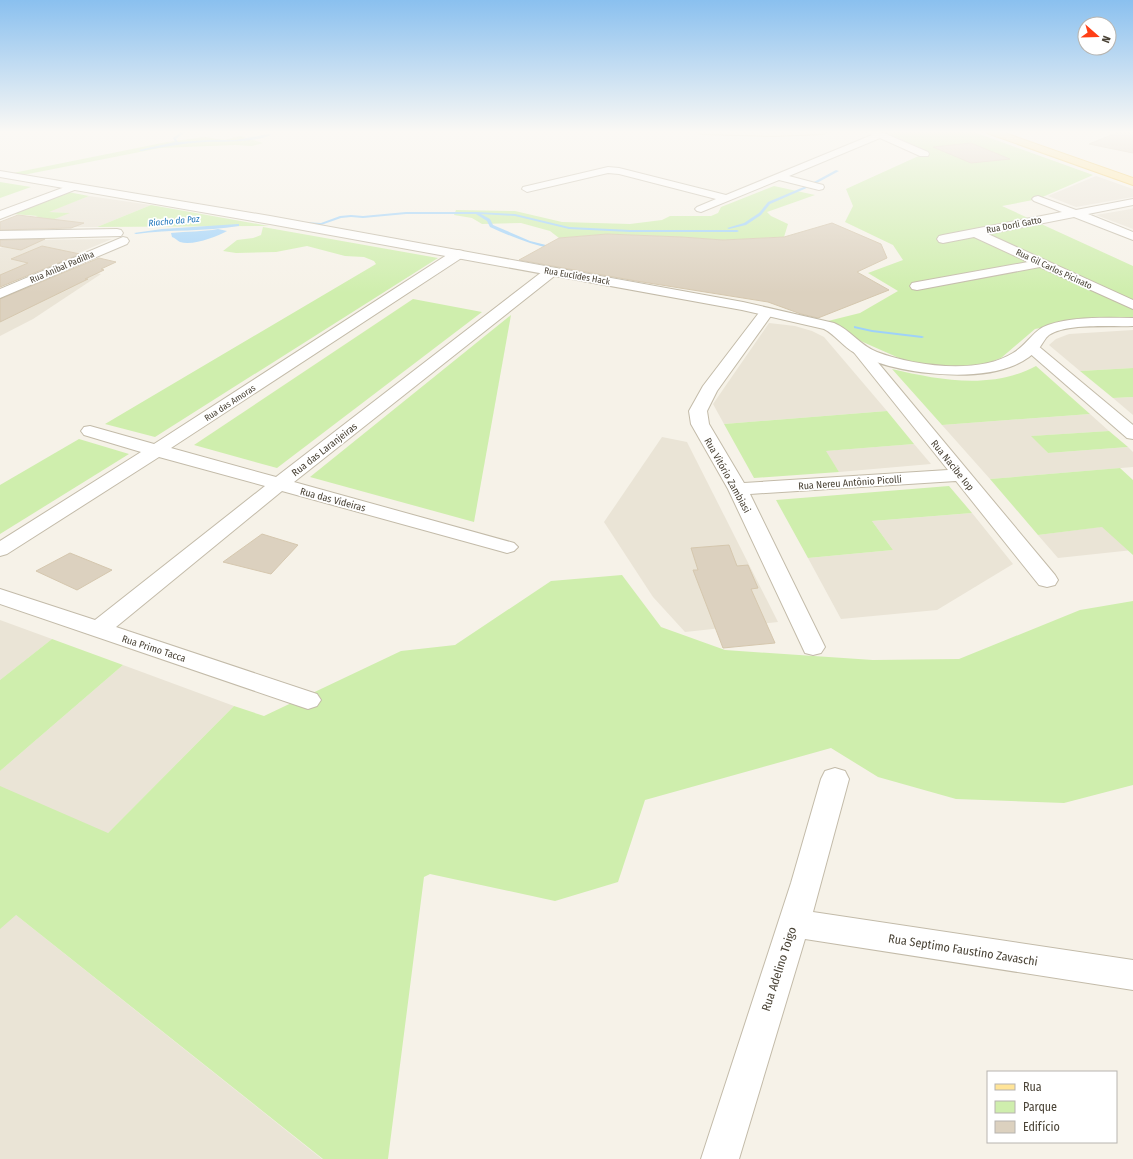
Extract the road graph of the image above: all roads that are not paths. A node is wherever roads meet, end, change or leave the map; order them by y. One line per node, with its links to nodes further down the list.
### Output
1 (67, 185): 6 (street, Rua Euclides Hack)
2 (544, 185): 8 (street)
3 (677, 185): 9 (street)
4 (758, 185): 9 (street)
5 (811, 185): 7 (street)
6 (73, 186): 14 (street); 21 (street, Rua Euclides Hack)
7 (819, 187)
8 (527, 189)
9 (726, 198): 12 (street)
10 (1038, 199): 13 (street)
11 (1133, 202): 13 (street, Rua Dorli Gatto)
12 (701, 208)
13 (1075, 213): 15 (street, Rua Dorli Gatto); 18 (street)
14 (0, 215)
15 (976, 233): 19 (street, Rua Dorli Gatto); 22 (street, Rua Gil Carlos Picinato)
16 (0, 235): 17 (street)
17 (16, 235): 20 (street); 25 (street, Rua Anibal Padilha)
18 (1133, 236)
19 (943, 239)
20 (0, 241)
21 (458, 254): 23 (street, Rua Euclides Hack); 33 (street, Rua das Amoras)
22 (1041, 263): 24 (street); 26 (street, Rua Gil Carlos Picinato)
23 (552, 271): 27 (street, Rua Euclides Hack); 35 (street, Rua das Laranjeiras)
24 (917, 286)
25 (0, 294)
26 (1133, 305)
27 (766, 313): 30 (street, Rua Euclides Hack); 36 (street, Rua Vitório Zambiasi)
28 (1133, 322): 29 (street, Rua Euclides Hack)
29 (1032, 348): 30 (street, Rua Euclides Hack); 32 (street)
30 (860, 350): 34 (street, Rua Nacibe Iop)
31 (90, 431): 33 (street, Rua das Videiras)
32 (1133, 434)
33 (156, 450): 35 (street, Rua das Videiras); 38 (street, Rua das Amoras)
34 (962, 475): 36 (street, Rua Nereu Antônio Picolli); 39 (street, Rua Nacibe Iop)
35 (279, 484): 37 (street, Rua das Videiras); 41 (street, Rua das Laranjeiras)
36 (738, 489): 42 (street, Rua Vitório Zambiasi)
37 (507, 547)
38 (0, 550)
39 (1047, 580)
40 (0, 596): 41 (street, Rua Primo Tacca)
41 (97, 630): 43 (street, Rua Primo Tacca)
42 (813, 647)
43 (308, 700)
44 (835, 779): 45 (street, Rua Adelino Toigo)
45 (794, 922): 46 (street, Rua Septimo Faustino Zavaschi); 47 (street, Rua Adelino Toigo)
46 (1133, 975)
47 (720, 1159)

